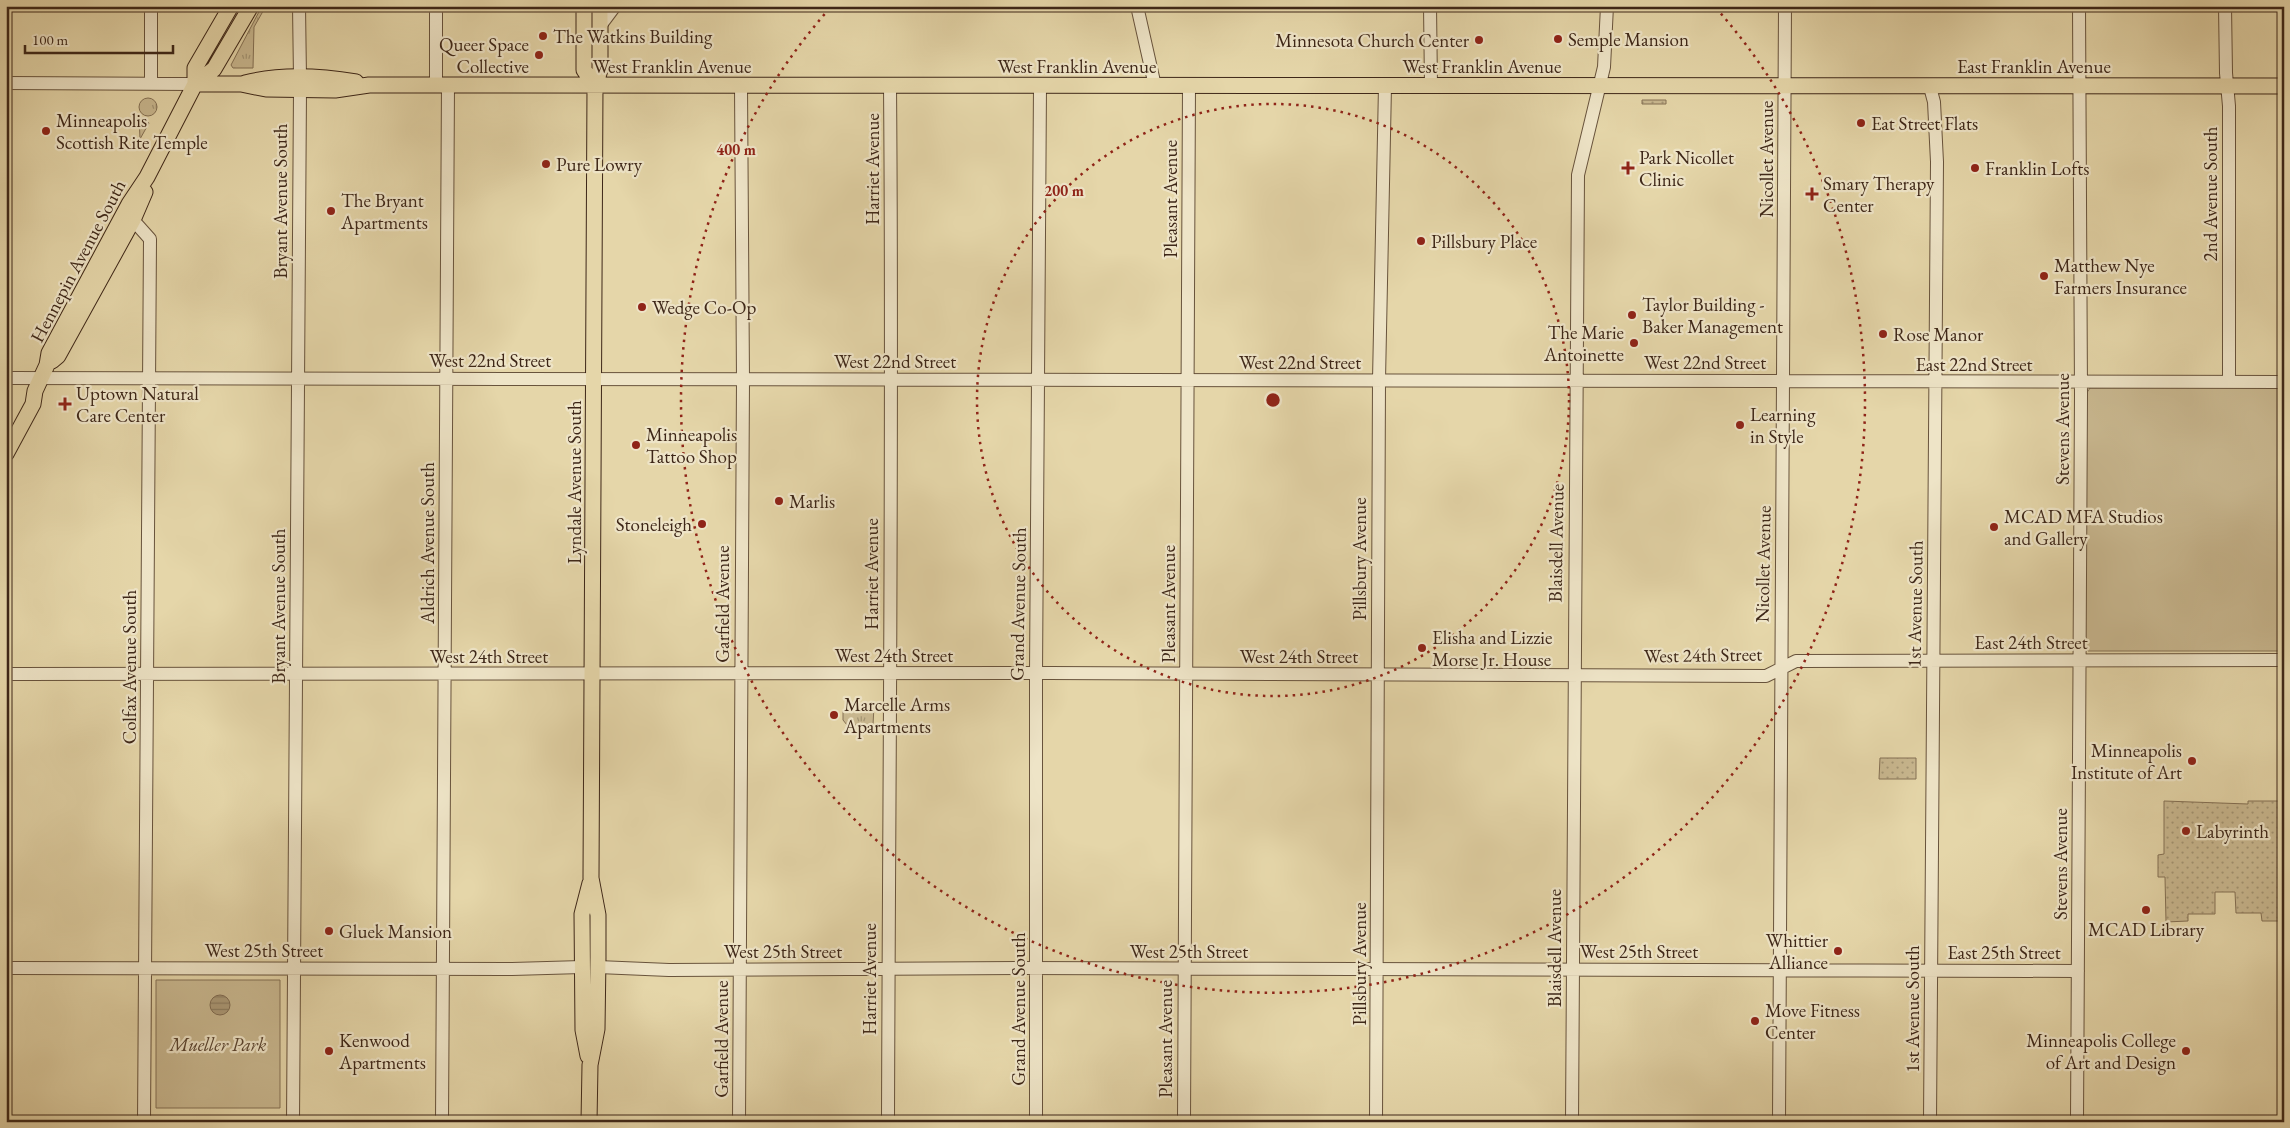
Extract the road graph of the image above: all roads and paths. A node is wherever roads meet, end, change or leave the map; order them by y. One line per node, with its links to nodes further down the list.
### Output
1 (151, 6): 17 (street)
2 (231, 6): 18 (main road, Hennepin Avenue South)
3 (251, 6): 18 (main road, Hennepin Avenue South)
4 (299, 6): 19 (street, Bryant Avenue South)
5 (436, 6): 20 (street, Aldrich Avenue South)
6 (584, 6): 21 (main road)
7 (600, 6): 15 (main road, Lyndale Avenue South)
8 (614, 6): 15 (street)
9 (1137, 6): 25 (street)
10 (1430, 6): 28 (street)
11 (1607, 6): 29 (street, Blaisdell Avenue)
12 (1785, 6): 30 (street, Nicollet Avenue)
13 (2080, 6): 31 (street, Stevens Avenue)
14 (2225, 6): 32 (street, 2nd Avenue South)
15 (600, 26): 21 (main road, Lyndale Avenue South)
16 (6, 83): 17 (street, West Franklin Avenue)
17 (151, 84): 18 (street, West Franklin Avenue)
18 (195, 84): 19 (main road, West Franklin Avenue); 35 (main road, Hennepin Avenue South)
19 (300, 84): 20 (main road, West Franklin Avenue); 40 (street, Bryant Avenue South)
20 (442, 85): 21 (main road, West Franklin Avenue); 41 (street, Aldrich Avenue South)
21 (595, 86): 22 (main road, West Franklin Avenue); 42 (main road, Lyndale Avenue South)
22 (742, 86): 23 (main road, West Franklin Avenue); 43 (street, Garfield Avenue)
23 (890, 86): 24 (main road, West Franklin Avenue); 45 (street, Harriet Avenue)
24 (1040, 86): 25 (main road, West Franklin Avenue); 44 (street, Grand Avenue South)
25 (1155, 86): 26 (main road, West Franklin Avenue)
26 (1189, 86): 27 (main road, West Franklin Avenue); 48 (street, Pleasant Avenue)
27 (1385, 86): 28 (main road, West Franklin Avenue); 46 (street, Pillsbury Avenue)
28 (1431, 86): 29 (main road, West Franklin Avenue)
29 (1598, 86): 30 (main road, West Franklin Avenue); 47 (street, Blaisdell Avenue)
30 (1785, 86): 34 (main road, East Franklin Avenue); 49 (street, Nicollet Avenue)
31 (2080, 86): 32 (main road, East Franklin Avenue); 34 (main road, East Franklin Avenue); 53 (street, Stevens Avenue)
32 (2226, 86): 33 (main road, East Franklin Avenue); 51 (street, 2nd Avenue South)
33 (2284, 86)
34 (1930, 87): 50 (street, 1st Avenue South)
35 (147, 177): 36 (main road, Hennepin Avenue South); 38 (main road, Hennepin Avenue South)
36 (133, 220): 38 (main road, Hennepin Avenue South); 39 (street, Colfax Avenue South)
37 (6, 378): 38 (street, West 22nd Street)
38 (41, 378): 39 (street, West 22nd Street); 54 (main road, Hennepin Avenue South); 55 (main road, Hennepin Avenue South)
39 (149, 379): 40 (street, West 22nd Street); 62 (street, Colfax Avenue South)
40 (298, 379): 41 (street, West 22nd Street); 63 (street, Bryant Avenue South)
41 (447, 379): 42 (street, West 22nd Street); 64 (street, Aldrich Avenue South)
42 (594, 379): 43 (street, West 22nd Street); 68 (main road, Lyndale Avenue South)
43 (743, 379): 45 (street, West 22nd Street); 65 (street, Garfield Avenue)
44 (1039, 379): 45 (street, West 22nd Street); 48 (street, West 22nd Street); 60 (street, Grand Avenue South)
45 (891, 380): 66 (street, Harriet Avenue)
46 (1378, 380): 47 (street, West 22nd Street); 48 (street, West 22nd Street); 69 (street, Pillsbury Avenue)
47 (1577, 380): 49 (street, West 22nd Street); 70 (street, Blaisdell Avenue)
48 (1188, 382): 67 (street, Pleasant Avenue)
49 (1784, 382): 50 (street, East 22nd Street); 59 (street, Nicollet Avenue)
50 (1936, 382): 53 (street, East 22nd Street); 56 (street, 1st Avenue South)
51 (2229, 382): 52 (street, East 22nd Street); 53 (street, East 22nd Street)
52 (2284, 382)
53 (2081, 383): 58 (street, Stevens Avenue)
54 (6, 434)
55 (6, 454)
56 (1933, 660): 58 (street, East 24th Street); 59 (street, East 24th Street); 83 (street, 1st Avenue South)
57 (2284, 660): 58 (street, East 24th Street)
58 (2080, 661): 84 (street, Stevens Avenue)
59 (1780, 668): 70 (street, West 24th Street); 82 (street, Nicollet Avenue)
60 (1036, 673): 66 (street, West 24th Street); 67 (street, West 24th Street); 75 (street, Grand Avenue South)
61 (6, 674): 62 (street, West 24th Street)
62 (148, 674): 63 (street, West 24th Street); 73 (street, Colfax Avenue South)
63 (297, 674): 64 (street, West 24th Street); 74 (street, Bryant Avenue South)
64 (445, 674): 68 (street, West 24th Street); 76 (street, Aldrich Avenue South)
65 (741, 674): 66 (street, West 24th Street); 68 (street, West 24th Street); 79 (street, Garfield Avenue)
66 (890, 674): 77 (street, Harriet Avenue)
67 (1186, 674): 69 (street, West 24th Street); 80 (street, Pleasant Avenue)
68 (594, 675): 71 (main road, Lyndale Avenue South)
69 (1378, 675): 70 (street, West 24th Street); 81 (street, Pillsbury Avenue)
70 (1574, 675): 78 (street, Blaisdell Avenue)
71 (590, 967): 76 (street, West 25th Street); 79 (street, West 25th Street); 88 (main road, Lyndale Avenue South)
72 (6, 968): 73 (street, West 25th Street)
73 (145, 968): 74 (street, West 25th Street); 85 (street, Colfax Avenue South)
74 (294, 968): 76 (street, West 25th Street); 86 (street, Bryant Avenue South)
75 (1037, 968): 77 (street, West 25th Street); 80 (street, West 25th Street); 91 (street, Grand Avenue South)
76 (443, 969): 87 (street, Aldrich Avenue South)
77 (887, 969): 79 (street, West 25th Street); 90 (street, Harriet Avenue)
78 (1572, 969): 81 (street, West 25th Street); 82 (street, West 25th Street); 94 (street, Blaisdell Avenue)
79 (740, 970): 89 (street, Garfield Avenue)
80 (1184, 970): 81 (street, West 25th Street); 92 (street, Pleasant Avenue)
81 (1377, 970): 93 (street, Pillsbury Avenue)
82 (1780, 970): 83 (street, East 25th Street); 95 (street, Nicollet Avenue)
83 (1931, 970): 84 (street, East 25th Street); 96 (street, 1st Avenue South)
84 (2078, 970): 97 (street, Stevens Avenue)
85 (144, 1122)
86 (293, 1122)
87 (442, 1122)
88 (589, 1122)
89 (739, 1122)
90 (888, 1122)
91 (1036, 1122)
92 (1184, 1122)
93 (1376, 1122)
94 (1572, 1122)
95 (1779, 1122)
96 (1930, 1122)
97 (2078, 1122)

